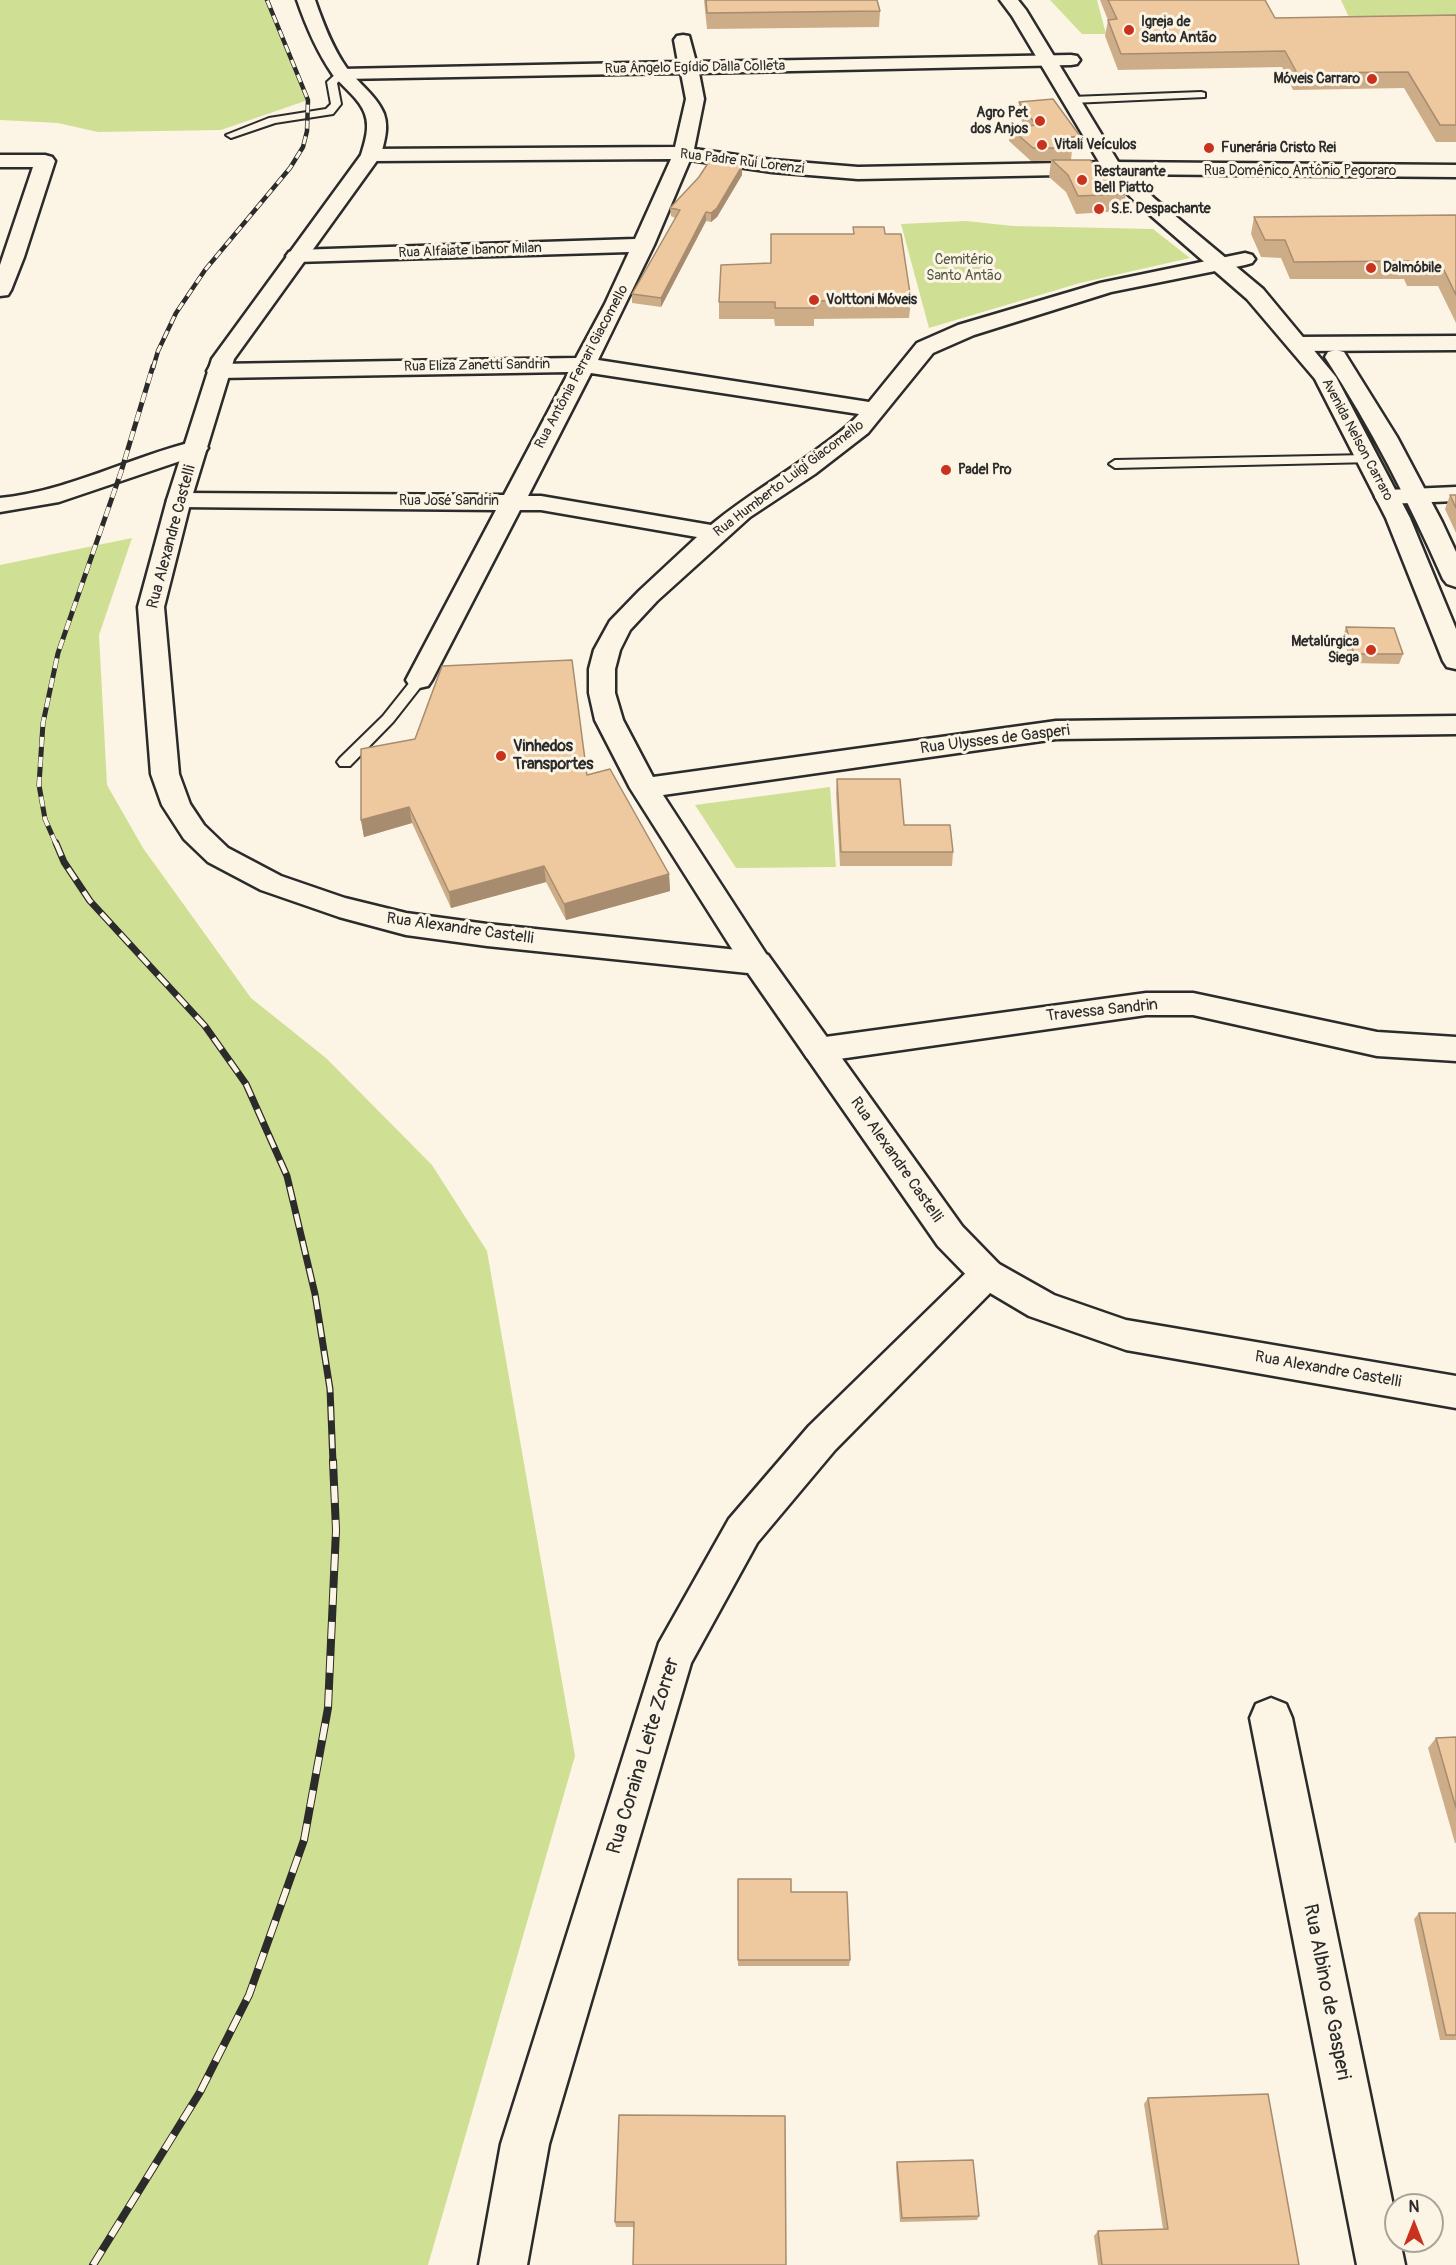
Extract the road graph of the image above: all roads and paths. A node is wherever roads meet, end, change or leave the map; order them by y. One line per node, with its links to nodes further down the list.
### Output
1 (306, 0): 8 (street, Rua Alexandre Castelli)
2 (1026, 6): 6 (street, Avenida Nelson Carraro)
3 (683, 40): 7 (street, Rua Antônia Ferrari Giacomello)
4 (1061, 40): 5 (street)
5 (1071, 60): 6 (street, Rua Ângelo Egídio Dalla Colleta); 10 (street)
6 (1048, 61): 7 (street, Rua Ângelo Egídio Dalla Colleta); 11 (street, Avenida Nelson Carraro)
7 (688, 69): 8 (street, Rua Ângelo Egídio Dalla Colleta); 14 (street, Rua Antônia Ferrari Giacomello)
8 (342, 74): 13 (lane); 16 (street, Rua Alexandre Castelli)
9 (1201, 95): 10 (lane)
10 (1094, 98): 11 (lane); 12 (street)
11 (1072, 100): 18 (street, Avenida Nelson Carraro)
12 (1105, 116)
13 (231, 135)
14 (683, 153): 16 (street, Rua Padre Rui Lorenzi); 18 (street, Rua Padre Rui Lorenzi); 22 (street, Rua Antônia Ferrari Giacomello)
15 (1128, 153): 19 (street)
16 (371, 155): 24 (street, Rua Alexandre Castelli)
17 (0, 161): 25 (street)
18 (1112, 168): 19 (street, Rua Padre Rui Lorenzi); 23 (street, Avenida Nelson Carraro)
19 (1143, 169): 20 (street, Rua Domênico Antônio Pegoraro); 21 (street)
20 (1456, 171)
21 (1160, 184)
22 (644, 245): 24 (street, Rua Alfaiate Ibanor Milan); 33 (street, Rua Antônia Ferrari Giacomello)
23 (1222, 253): 26 (street, Rua Humberto Luigi Giacomello); 27 (street, Avenida Nelson Carraro); 35 (street, Rua Humberto Luigi Giacomello)
24 (296, 256): 34 (street, Rua Alexandre Castelli)
25 (7, 257): 28 (street)
26 (1245, 259): 27 (street, Avenida Nelson Carraro)
27 (1258, 284): 29 (street); 32 (street, Avenida Nelson Carraro)
28 (0, 290)
29 (1279, 290)
30 (1319, 335): 31 (street); 32 (street); 36 (street, Avenida Nelson Carraro)
31 (1456, 342)
32 (1298, 344): 37 (street, Avenida Nelson Carraro)
33 (584, 365): 34 (street, Rua Eliza Zanetti Sandrin); 35 (street, Rua Eliza Zanetti Sandrin); 44 (street, Rua Antônia Ferrari Giacomello)
34 (218, 370): 38 (street, Rua Alexandre Castelli)
35 (876, 410): 48 (street, Rua Humberto Luigi Giacomello)
36 (1376, 422): 37 (street); 46 (street, Avenida Nelson Carraro)
37 (1351, 425): 39 (street, Avenida Nelson Carraro)
38 (196, 448): 43 (street, Rua Alexandre Castelli); 45 (street)
39 (1368, 459): 40 (lane); 42 (street, Avenida Nelson Carraro)
40 (1115, 464)
41 (1456, 494): 46 (street)
42 (1388, 497): 46 (street); 47 (street, Avenida Nelson Carraro)
43 (179, 500): 44 (street, Rua José Sandrin); 55 (street, Rua Alexandre Castelli)
44 (511, 501): 48 (street, Rua José Sandrin); 51 (street, Rua Antônia Ferrari Giacomello)
45 (0, 505)
46 (1421, 506): 47 (street); 49 (street, Avenida Nelson Carraro)
47 (1398, 518): 50 (street, Avenida Nelson Carraro)
48 (716, 533): 54 (street, Rua Humberto Luigi Giacomello)
49 (1456, 579)
50 (1456, 662)
51 (419, 680): 53 (lane)
52 (1456, 725): 54 (street, Rua Ulysses de Gasperi)
53 (345, 762)
54 (644, 788): 55 (street, Rua Humberto Luigi Giacomello)
55 (757, 963): 57 (street, Rua Alexandre Castelli)
56 (1456, 1049): 57 (street, Travessa Sandrin)
57 (818, 1050): 58 (street, Rua Alexandre Castelli)
58 (987, 1274): 59 (street, Rua Alexandre Castelli); 61 (street, Rua Coraina Leite Zorrer)
59 (1456, 1392)
60 (1271, 1718): 62 (street, Rua Albino de Gasperi)
61 (503, 2265)
62 (1381, 2265)

